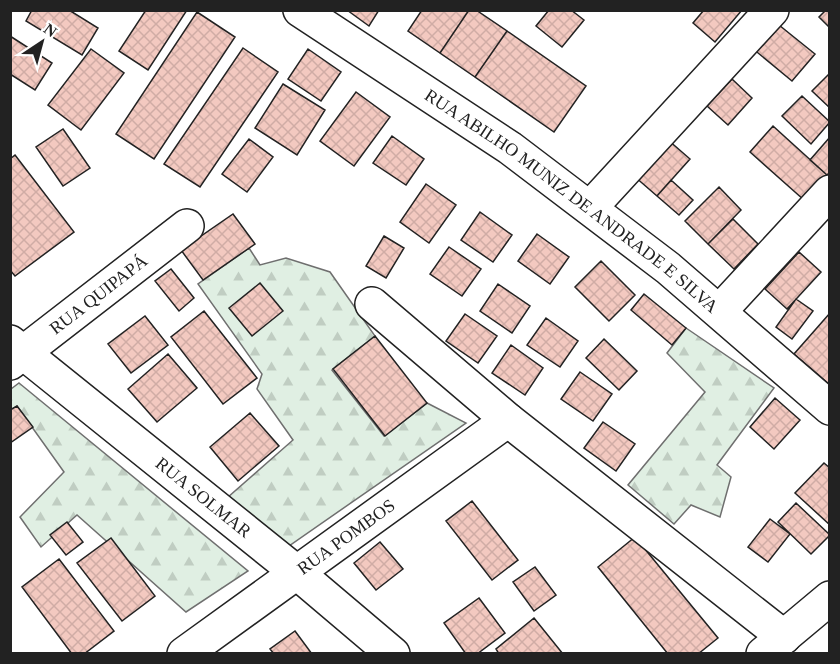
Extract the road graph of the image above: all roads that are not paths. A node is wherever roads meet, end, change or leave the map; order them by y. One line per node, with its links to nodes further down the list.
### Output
1 (300, 10): 4 (street, RUA ABILHO MUNIZ DE ANDRADE E SILVA)
2 (772, 10): 4 (street)
3 (830, 192): 7 (street)
4 (590, 208): 7 (street, RUA ABILHO MUNIZ DE ANDRADE E SILVA)
5 (186, 226): 8 (street, RUA QUIPAPÁ)
6 (372, 304): 10 (street)
7 (720, 311): 9 (street, RUA ABILHO MUNIZ DE ANDRADE E SILVA)
8 (15, 353): 11 (street, RUA SOLMAR)
9 (830, 408)
10 (508, 420): 11 (street, RUA POMBOS); 13 (street)
11 (295, 571): 14 (street, RUA POMBOS); 15 (street, RUA SOLMAR)
12 (830, 598): 13 (street)
13 (774, 645)
14 (184, 654)
15 (393, 654)

